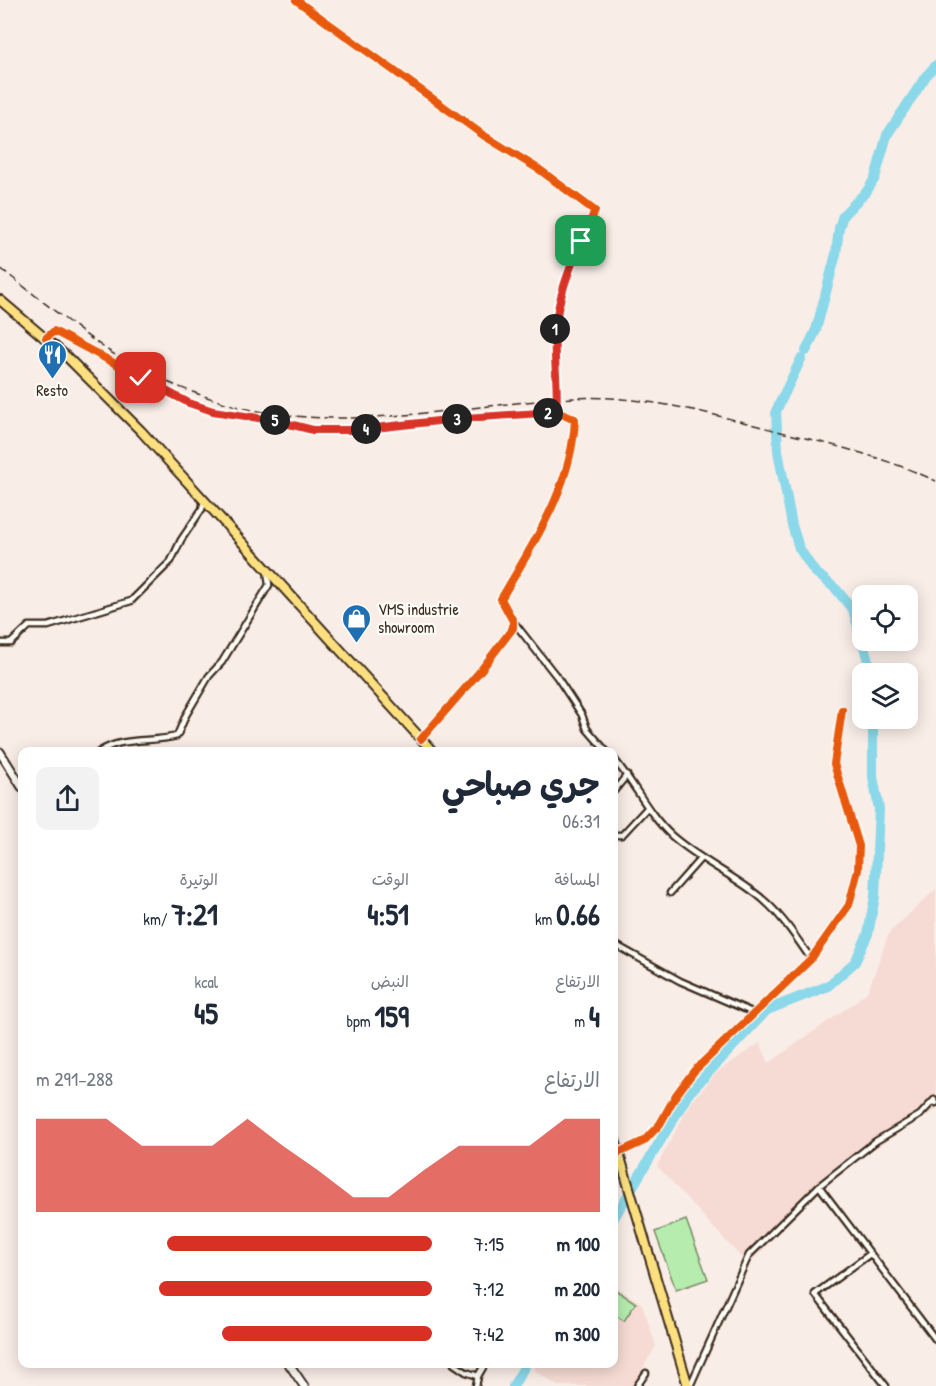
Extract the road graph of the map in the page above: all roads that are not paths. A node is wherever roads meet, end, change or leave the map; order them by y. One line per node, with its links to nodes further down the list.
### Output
1 (296, 0): 4 (street)
2 (0, 300): 3 (main road)
3 (46, 338): 4 (street); 5 (main road)
4 (556, 412): 7 (street)
5 (204, 500): 6 (main road); 8 (street)
6 (267, 570): 10 (main road); 11 (street)
7 (513, 621): 10 (street); 13 (street)
8 (0, 643)
9 (842, 710): 24 (street)
10 (421, 739): 12 (main road)
11 (106, 747)
12 (428, 747)
13 (602, 747)
14 (0, 752): 17 (street)
15 (618, 764): 16 (street)
16 (627, 775): 18 (street); 19 (street)
17 (18, 781)
18 (618, 786)
19 (647, 808): 20 (street); 21 (street)
20 (618, 835)
21 (701, 858): 22 (street); 24 (street)
22 (670, 893)
23 (618, 946): 25 (street)
24 (811, 959): 25 (street)
25 (754, 1013): 27 (street)
26 (936, 1103): 28 (street)
27 (618, 1153): 39 (main road)
28 (819, 1186): 29 (street); 39 (street)
29 (870, 1254): 30 (street); 40 (street)
30 (936, 1340)
31 (292, 1368): 36 (street)
32 (460, 1368): 35 (street)
33 (483, 1368): 35 (street)
34 (646, 1373): 38 (street)
35 (478, 1376): 37 (street)
36 (304, 1386)
37 (476, 1386)
38 (638, 1386)
39 (689, 1386)
40 (886, 1386)

